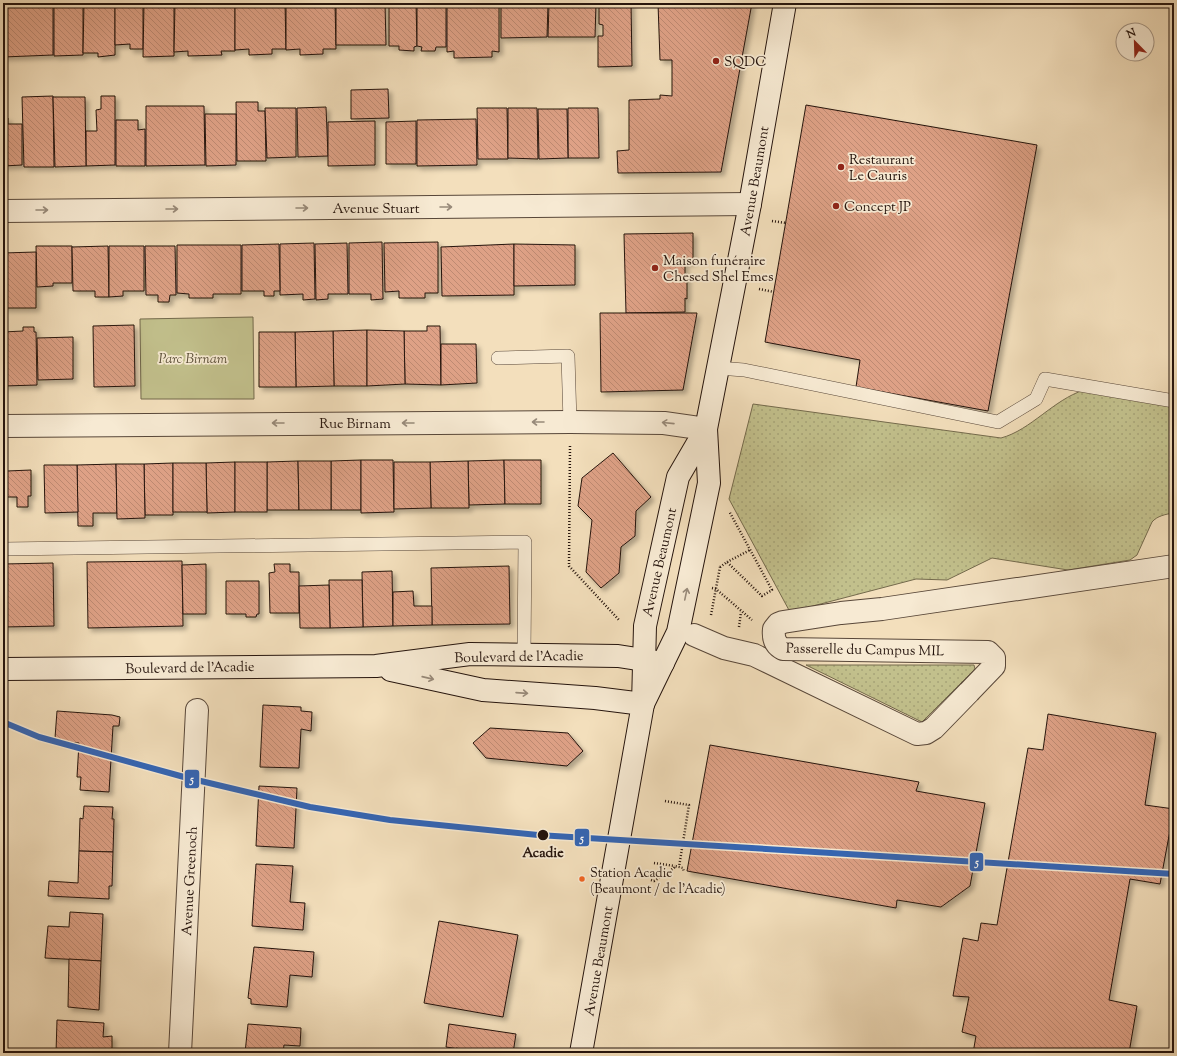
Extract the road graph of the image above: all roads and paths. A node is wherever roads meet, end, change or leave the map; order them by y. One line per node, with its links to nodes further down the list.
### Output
1 (785, 3): 2 (street, Avenue Beaumont)
2 (750, 204): 3 (street, Avenue Stuart, one-way to 2); 9 (street, Avenue Beaumont)
3 (3, 211)
4 (770, 221): 5 (path)
5 (786, 223)
6 (758, 288): 7 (path)
7 (774, 292)
8 (498, 358): 11 (lane)
9 (718, 368): 10 (lane); 13 (street, Avenue Beaumont)
10 (1174, 401)
11 (570, 422): 12 (street, Rue Birnam, one-way to 12); 13 (street, Rue Birnam, one-way to 11)
12 (3, 426)
13 (706, 429): 28 (street, Avenue Beaumont, one-way to 13); 28 (street, Avenue Beaumont)
14 (570, 444): 25 (path)
15 (728, 508): 17 (path)
16 (3, 549): 27 (lane)
17 (750, 550): 18 (path); 18 (path)
18 (727, 562): 21 (path)
19 (714, 565): 21 (path)
20 (1174, 566): 26 (street, Passerelle du Campus MIL, bridge)
21 (720, 567): 23 (path)
22 (710, 588): 23 (path)
23 (716, 589): 24 (path); 26 (path)
24 (757, 625)
25 (624, 626)
26 (701, 637)
27 (524, 654): 28 (street, Boulevard de l'Acadie); 29 (street, Boulevard de l'Acadie)
28 (654, 662): 31 (street, Avenue Beaumont)
29 (376, 666): 30 (street, Boulevard de l'Acadie); 31 (street, Boulevard de l'Acadie, one-way to 31)
30 (3, 669)
31 (643, 704): 40 (street, Avenue Beaumont)
32 (197, 710): 39 (street, Avenue Greenoch)
33 (665, 801): 36 (path)
34 (654, 863): 35 (path)
35 (675, 866): 36 (path); 38 (path)
36 (679, 867): 37 (path)
37 (684, 872)
38 (651, 880)
39 (180, 1053)
40 (581, 1053)

